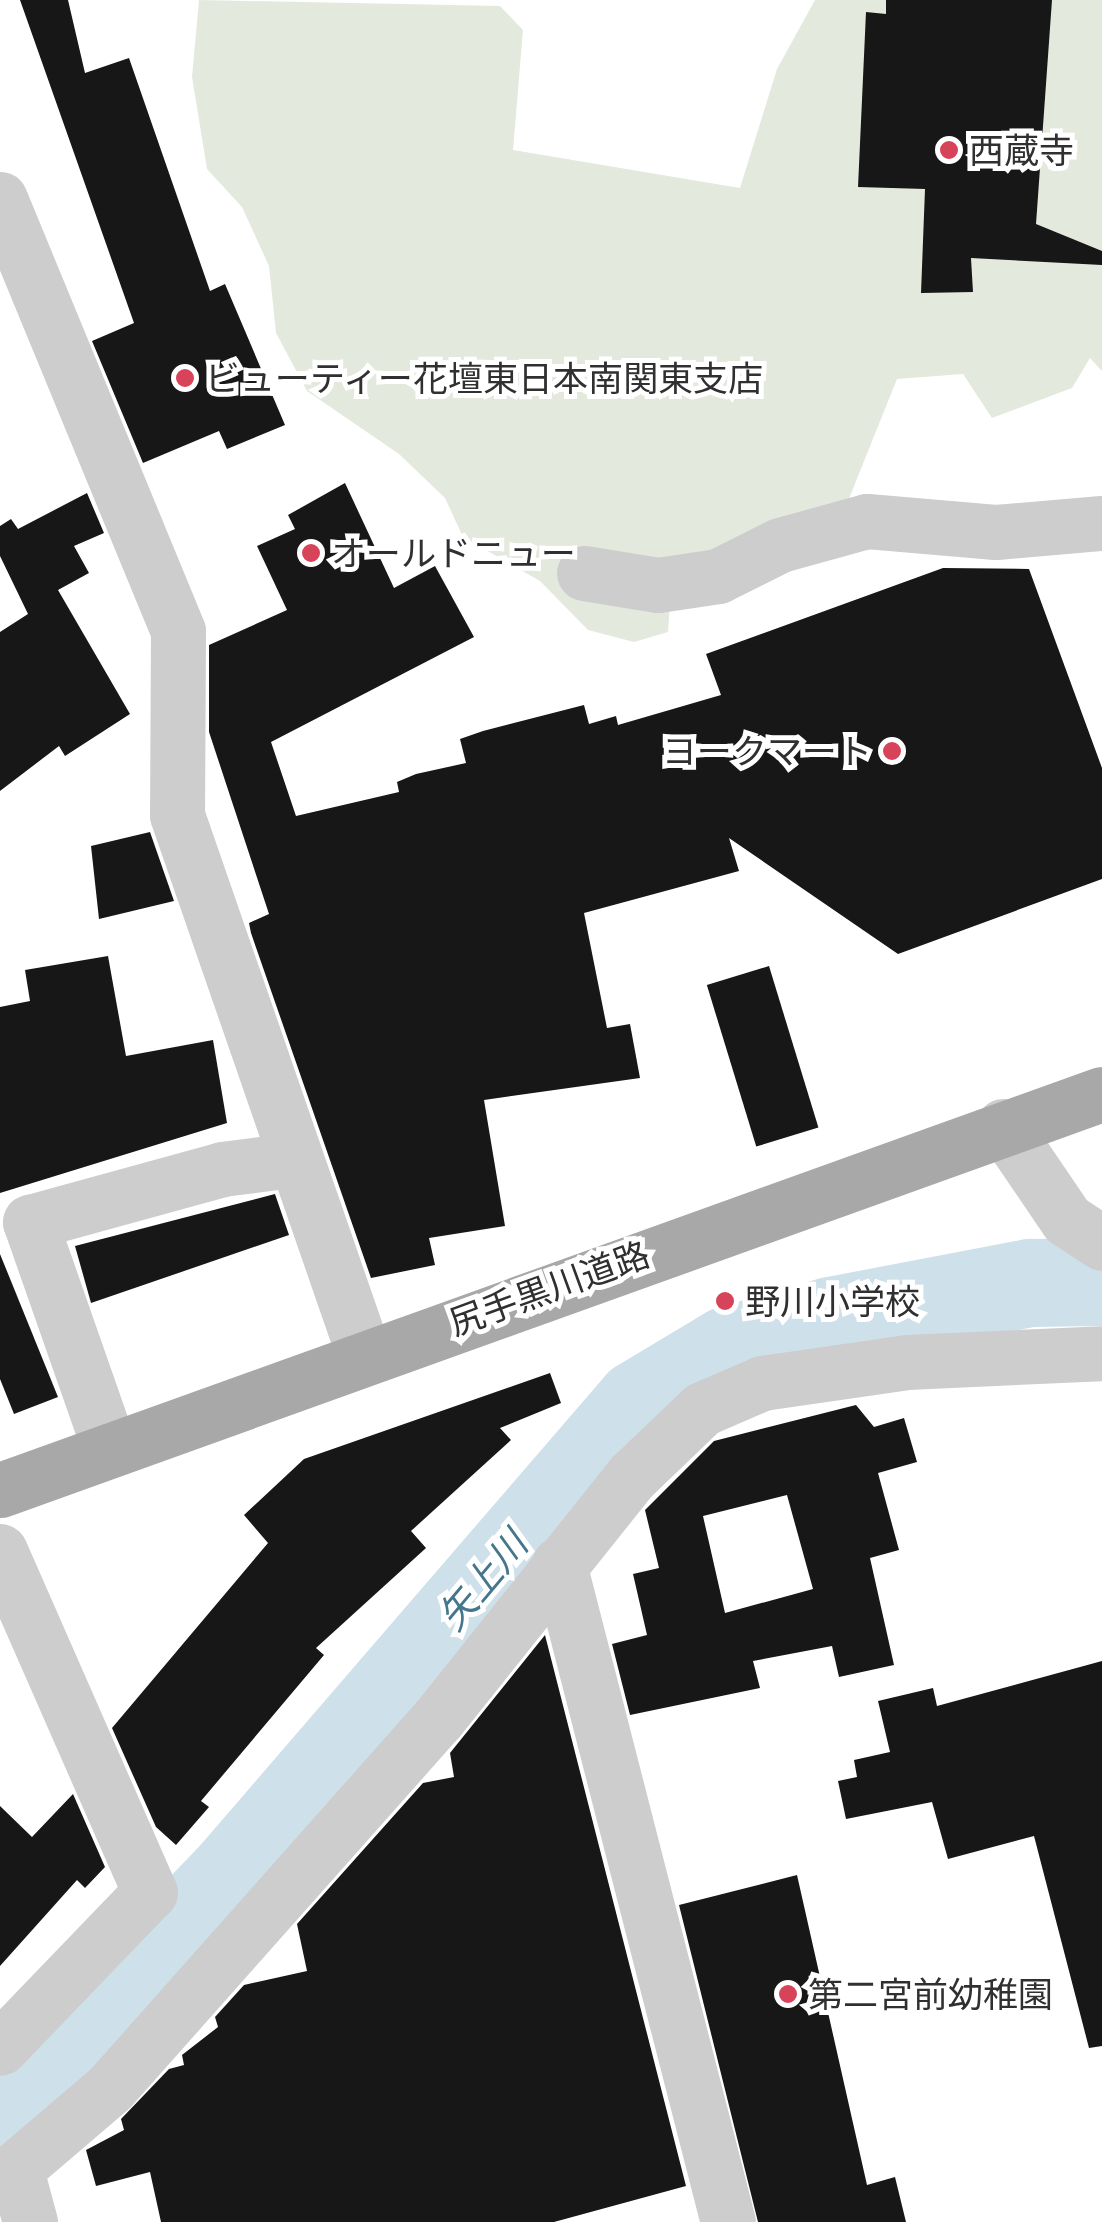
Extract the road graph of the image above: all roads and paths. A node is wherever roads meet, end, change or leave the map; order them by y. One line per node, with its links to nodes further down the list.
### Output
1 (0, 199): 6 (street)
2 (1102, 524): 3 (street)
3 (584, 573)
4 (1102, 1094): 5 (main road, 尻手黒川道路)
5 (1003, 1126): 7 (street); 9 (main road, 尻手黒川道路)
6 (291, 1160): 9 (street); 10 (street)
7 (1085, 1231)
8 (1102, 1353): 13 (street)
9 (364, 1355): 10 (main road, 尻手黒川道路)
10 (110, 1450): 11 (main road, 尻手黒川道路)
11 (0, 1490)
12 (0, 1551): 14 (street)
13 (559, 1564): 15 (street); 17 (street)
14 (0, 2048)
15 (8, 2176): 16 (street)
16 (30, 2222)
17 (728, 2222)

